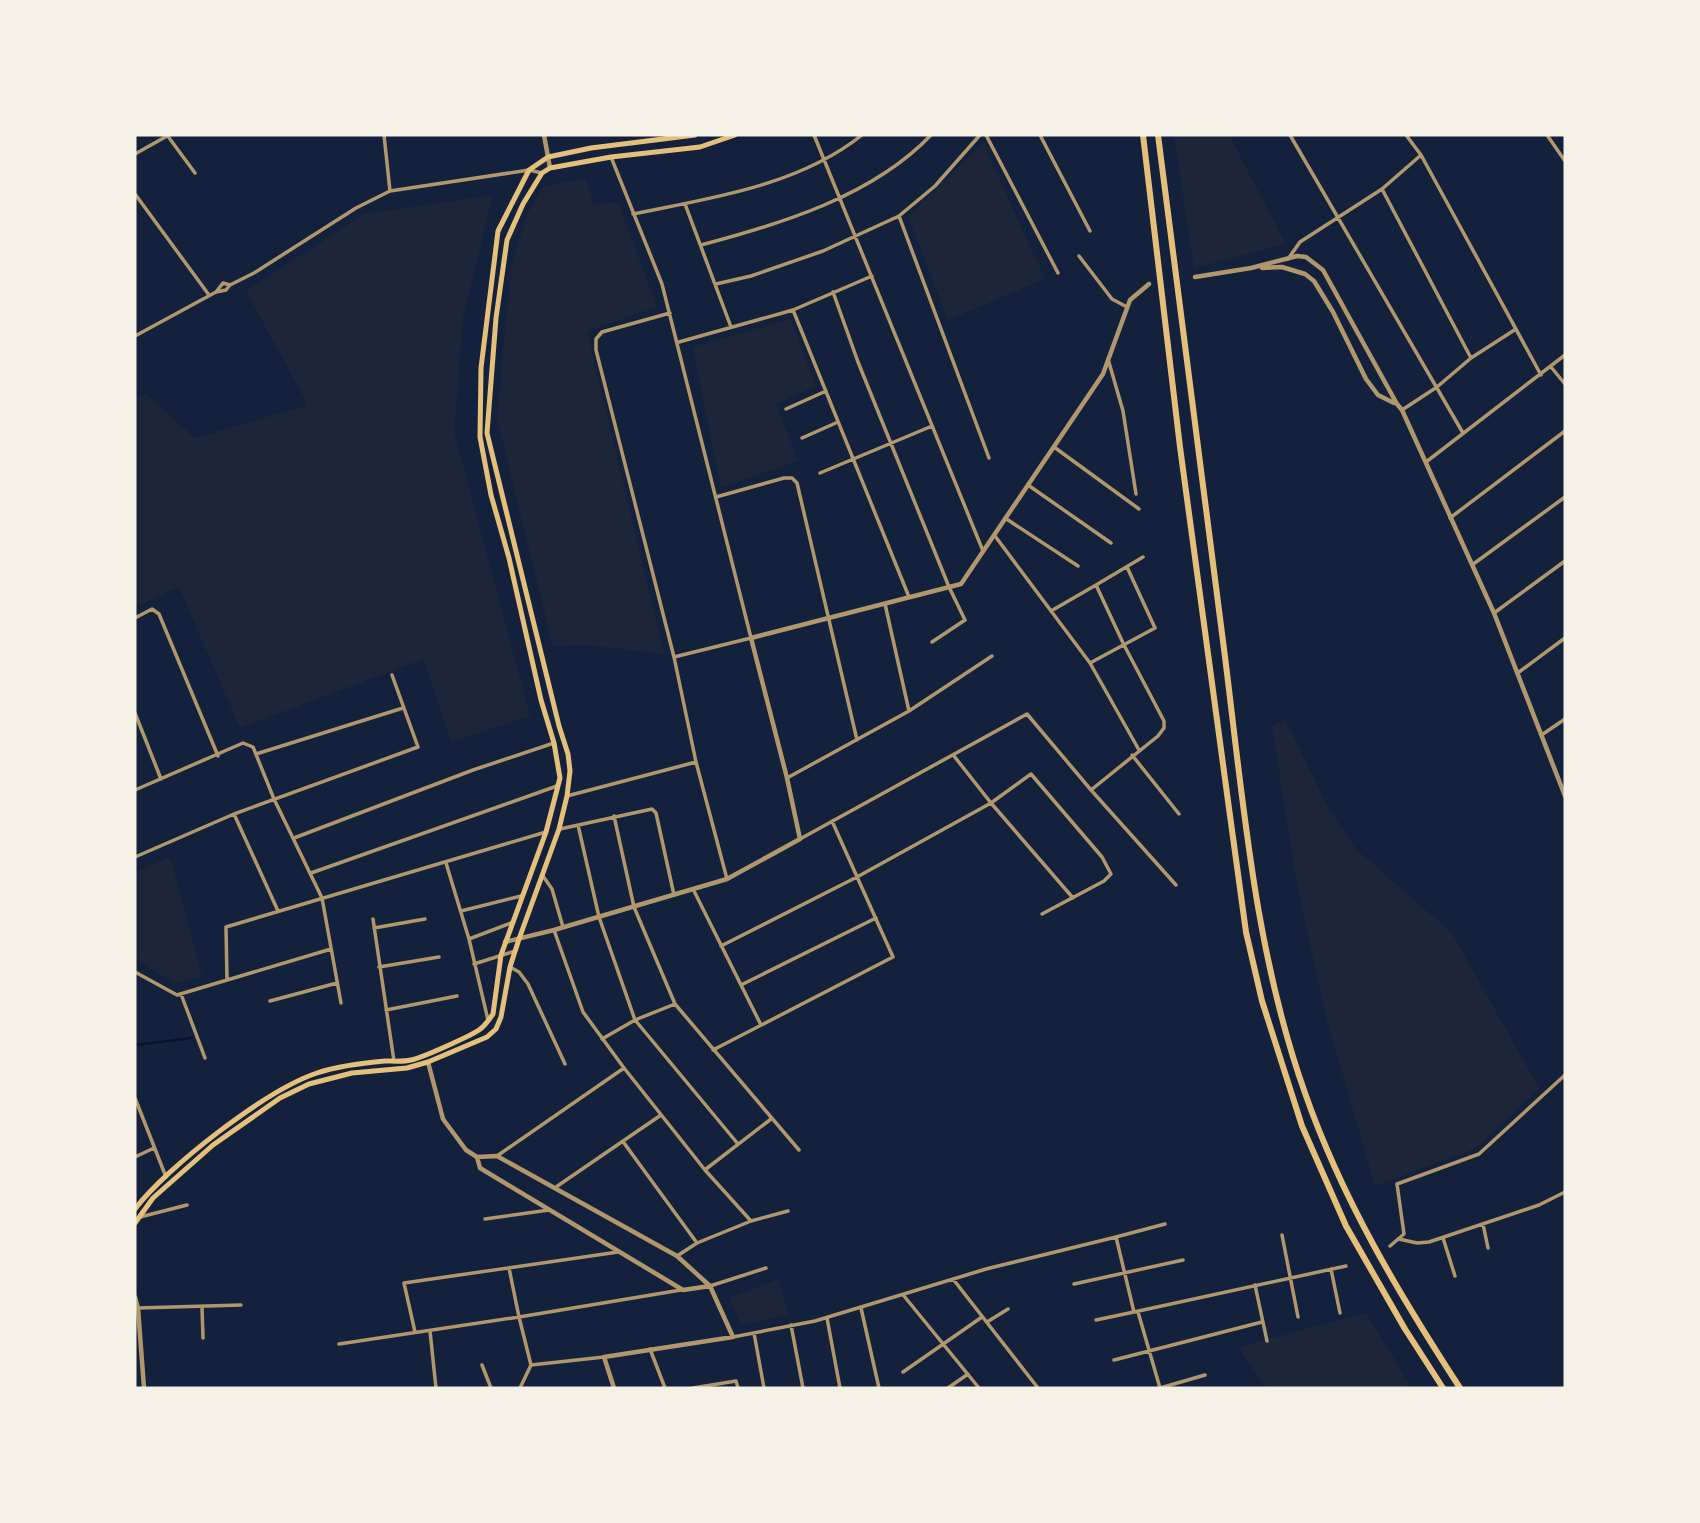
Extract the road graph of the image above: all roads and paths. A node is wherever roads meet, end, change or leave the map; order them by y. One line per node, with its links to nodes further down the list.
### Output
1 (168, 135): 17 (street); 25 (street)
2 (384, 135): 28 (street)
3 (544, 135): 19 (street)
4 (695, 135): 19 (main road)
5 (735, 135): 20 (main road)
6 (814, 135): 21 (street)
7 (862, 135): 21 (street)
8 (931, 135): 30 (street)
9 (980, 135): 33 (street)
10 (986, 135): 41 (street)
11 (1040, 135): 35 (street)
12 (1143, 135): 292 (highway)
13 (1158, 135): 293 (highway)
14 (1291, 135): 34 (street)
15 (1406, 135): 18 (street)
16 (1547, 135): 22 (street)
17 (135, 155)
18 (1421, 155): 27 (street); 52 (street)
19 (548, 157): 23 (street); 24 (main road)
20 (611, 158): 23 (main road); 32 (street)
21 (823, 159): 30 (street); 31 (street)
22 (1565, 161)
23 (550, 167): 26 (main road)
24 (529, 170): 26 (street); 28 (street); 115 (main road)
25 (195, 173)
26 (542, 173): 127 (main road)
27 (1382, 189): 34 (street); 56 (street)
28 (390, 191): 47 (street)
29 (135, 194): 47 (street)
30 (839, 197): 36 (street); 37 (street)
31 (685, 204): 32 (street); 37 (street)
32 (633, 214): 50 (street)
33 (899, 216): 36 (street); 73 (street)
34 (1339, 217): 39 (street); 61 (street)
35 (1090, 231)
36 (855, 236): 42 (street); 45 (street)
37 (701, 245): 45 (street)
38 (1079, 256): 48 (street)
39 (1288, 259): 40 (street); 63 (street)
40 (1251, 268): 43 (street); 63 (street)
41 (1058, 273)
42 (872, 276): 46 (street); 67 (street)
43 (1195, 277)
44 (1149, 284): 48 (street)
45 (716, 285): 51 (street)
46 (833, 292): 49 (street); 71 (street)
47 (209, 295): 53 (street)
48 (1127, 307): 57 (street)
49 (793, 310): 51 (street); 62 (street)
50 (670, 313): 54 (street); 105 (street)
51 (732, 327): 54 (street)
52 (1516, 329): 56 (street); 59 (street)
53 (135, 335)
54 (678, 343): 80 (street)
55 (1565, 355): 58 (street)
56 (1471, 358): 61 (street)
57 (1108, 359): 72 (street); 78 (street)
58 (1551, 367): 59 (street); 60 (street)
59 (1541, 375): 69 (street)
60 (1565, 384)
61 (1437, 387): 65 (street); 69 (street)
62 (826, 391): 64 (street); 66 (street)
63 (1397, 404): 65 (street)
64 (786, 410)
65 (1402, 410): 75 (street)
66 (838, 422): 70 (street); 74 (street)
67 (932, 426): 71 (street); 86 (street)
68 (1565, 431): 83 (street)
69 (1464, 433): 75 (street)
70 (802, 438)
71 (891, 444): 74 (street); 93 (street)
72 (1054, 447): 77 (street); 81 (street)
73 (989, 458)
74 (853, 460): 76 (street); 94 (street)
75 (1424, 463): 83 (street)
76 (820, 473)
77 (1028, 485): 82 (street); 85 (street)
78 (1136, 494)
79 (1565, 496): 89 (street)
80 (716, 497): 99 (street); 100 (street)
81 (1139, 509)
82 (1006, 518): 84 (street); 90 (street)
83 (1450, 518): 89 (street)
84 (995, 536): 86 (street); 96 (street)
85 (1111, 543)
86 (983, 551): 93 (street)
87 (1143, 556): 91 (street)
88 (1565, 561): 97 (street)
89 (1472, 565): 97 (street)
90 (1078, 566)
91 (1127, 567): 92 (street); 103 (street)
92 (1096, 586): 96 (street); 103 (street)
93 (949, 587): 94 (street); 102 (street)
94 (909, 597): 95 (street)
95 (885, 604): 99 (street); 110 (street)
96 (1051, 611): 106 (street)
97 (1494, 614): 107 (street)
98 (135, 618): 119 (street)
99 (829, 619): 100 (street); 114 (street)
100 (751, 638): 105 (street); 122 (street)
101 (1565, 638): 107 (street)
102 (932, 642)
103 (1124, 645): 106 (street); 116 (street)
104 (992, 656): 110 (street)
105 (674, 657): 121 (street)
106 (1090, 663): 116 (street)
107 (1519, 673): 113 (street)
108 (392, 675): 109 (street)
109 (403, 708): 117 (street); 129 (street)
110 (909, 711): 114 (street)
111 (135, 713): 123 (street)
112 (1565, 719): 113 (street)
113 (1543, 734): 128 (street)
114 (857, 740): 122 (street)
115 (554, 743): 124 (main road); 138 (street)
116 (1139, 750): 118 (street)
117 (256, 754): 119 (street); 129 (street)
118 (1132, 755): 126 (street); 132 (street)
119 (218, 756): 123 (street)
120 (954, 756): 126 (street); 130 (street); 134 (street)
121 (696, 762): 127 (street); 145 (street)
122 (787, 778): 139 (street)
123 (160, 779): 125 (street)
124 (559, 785): 136 (main road); 142 (street)
125 (135, 790)
126 (1091, 790): 146 (street)
127 (567, 796): 137 (main road)
128 (1565, 796)
129 (274, 799): 131 (street); 138 (street)
130 (991, 803): 144 (street); 151 (street); 151 (street)
131 (234, 814): 140 (street); 153 (street)
132 (1179, 814)
133 (614, 817): 135 (street); 148 (street); 152 (street)
134 (832, 821): 139 (street); 144 (street)
135 (578, 825): 137 (street); 156 (street)
136 (546, 831): 137 (main road); 141 (street); 149 (main road)
137 (558, 831): 143 (main road)
138 (294, 838): 142 (street)
139 (800, 839): 145 (street)
140 (135, 857)
141 (446, 863): 150 (street); 154 (street)
142 (311, 873): 150 (street)
143 (541, 875): 161 (street); 165 (main road)
144 (857, 877): 157 (street); 167 (street)
145 (727, 879): 147 (street)
146 (1176, 885)
147 (693, 889): 148 (street); 167 (street)
148 (674, 895): 152 (street)
149 (521, 896): 154 (street); 160 (main road)
150 (322, 898): 153 (street); 168 (street)
151 (1073, 898): 155 (street)
152 (634, 907): 156 (street); 183 (street)
153 (278, 911): 176 (street)
154 (461, 911): 164 (street)
155 (1042, 914)
156 (599, 917): 161 (street); 185 (street)
157 (876, 918): 178 (street); 187 (street)
158 (373, 919): 162 (street)
159 (425, 919): 162 (street)
160 (511, 923): 164 (street); 166 (main road)
161 (564, 927): 163 (street)
162 (374, 928): 173 (street)
163 (554, 930): 165 (street); 188 (street)
164 (469, 939): 172 (street)
165 (519, 939): 166 (street); 169 (main road)
166 (505, 942): 170 (main road)
167 (721, 946): 178 (street)
168 (331, 949): 176 (street); 177 (street)
169 (515, 951): 170 (street); 174 (main road)
170 (501, 956): 172 (street); 186 (main road)
171 (439, 957): 173 (street)
172 (474, 964): 186 (street)
173 (379, 967): 184 (street)
174 (510, 967): 193 (main road); 194 (street)
175 (135, 972): 179 (street)
176 (227, 980): 179 (street)
177 (337, 983): 181 (street); 182 (street)
178 (741, 985): 187 (street)
179 (181, 994): 191 (street)
180 (457, 996): 184 (street)
181 (270, 1001)
182 (341, 1003)
183 (675, 1003): 185 (street); 189 (street)
184 (386, 1010): 192 (street)
185 (635, 1020): 188 (street); 201 (street)
186 (488, 1022): 190 (main road)
187 (761, 1025): 189 (street)
188 (602, 1039): 195 (street)
189 (713, 1050): 199 (street)
190 (426, 1054): 192 (main road); 193 (street)
191 (205, 1058)
192 (394, 1061): 208 (main road)
193 (428, 1062): 206 (street); 216 (main road)
194 (565, 1064)
195 (624, 1068): 198 (street); 204 (street)
196 (1565, 1075): 223 (street)
197 (135, 1098): 202 (street)
198 (661, 1115): 200 (street); 207 (street)
199 (771, 1119): 201 (street); 203 (street)
200 (624, 1143): 209 (street); 224 (street)
201 (738, 1144): 207 (street)
202 (154, 1148): 205 (street); 208 (street)
203 (799, 1150)
204 (497, 1156): 206 (street); 209 (street)
205 (135, 1157)
206 (477, 1157): 213 (street)
207 (705, 1170): 217 (street)
208 (166, 1177): 212 (main road)
209 (556, 1187): 228 (street)
210 (1565, 1192): 219 (street)
211 (187, 1205): 216 (street)
212 (135, 1209)
213 (551, 1210): 215 (street); 227 (street)
214 (788, 1211): 217 (street)
215 (485, 1219)
216 (136, 1220)
217 (751, 1221): 224 (street)
218 (1165, 1224): 221 (street)
219 (1483, 1224): 222 (street); 226 (street)
220 (1282, 1235): 236 (street)
221 (1116, 1237): 234 (street); 237 (street)
222 (1443, 1237): 223 (street); 235 (street)
223 (1399, 1239): 225 (street)
224 (697, 1243): 228 (street)
225 (1390, 1246)
226 (1488, 1248)
227 (620, 1252): 231 (street); 241 (street)
228 (677, 1256): 240 (street)
229 (1184, 1260): 234 (street)
230 (1346, 1266): 233 (street)
231 (509, 1268): 251 (street); 260 (street)
232 (766, 1268): 240 (street)
233 (1331, 1269): 236 (street); 250 (street)
234 (1125, 1275): 238 (street); 249 (street)
235 (1455, 1276)
236 (1291, 1277): 239 (street); 254 (street)
237 (953, 1279): 242 (street); 253 (street)
238 (1074, 1284)
239 (1255, 1285): 249 (street); 257 (street)
240 (710, 1286): 241 (street); 262 (street)
241 (683, 1290): 251 (street)
242 (904, 1296): 247 (street); 266 (street)
243 (135, 1297): 246 (street)
244 (241, 1305): 245 (street)
245 (202, 1307): 246 (street); 263 (street)
246 (138, 1308): 276 (street)
247 (860, 1308): 252 (street); 287 (street)
248 (1008, 1309): 256 (street)
249 (1136, 1312): 255 (street); 268 (street)
250 (1340, 1313)
251 (519, 1317): 259 (street); 271 (street)
252 (827, 1317): 258 (street); 286 (street)
253 (982, 1317): 256 (street); 266 (street)
254 (1298, 1317)
255 (1096, 1320)
256 (987, 1322): 290 (street)
257 (1262, 1322): 264 (street); 268 (street)
258 (791, 1325): 261 (street); 285 (street)
259 (430, 1330): 260 (street); 277 (street)
260 (415, 1332): 265 (street)
261 (754, 1333): 262 (street); 284 (street)
262 (733, 1337): 267 (street)
263 (203, 1338)
264 (1267, 1341)
265 (339, 1343)
266 (943, 1345): 273 (street); 274 (street)
267 (650, 1349): 269 (street); 281 (street)
268 (1150, 1351): 270 (street); 291 (street)
269 (604, 1357): 271 (street); 280 (street)
270 (1114, 1360)
271 (531, 1364): 279 (street)
272 (482, 1365): 278 (street)
273 (902, 1371)
274 (968, 1374): 288 (street); 289 (street)
275 (1205, 1375): 291 (street)
276 (145, 1388)
277 (436, 1388)
278 (491, 1388)
279 (520, 1388)
280 (614, 1388)
281 (665, 1388)
282 (693, 1388): 283 (street)
283 (738, 1388)
284 (764, 1388)
285 (803, 1388)
286 (840, 1388)
287 (879, 1388)
288 (948, 1388)
289 (979, 1388)
290 (1038, 1388)
291 (1160, 1388)
292 (1443, 1388)
293 (1460, 1388)

